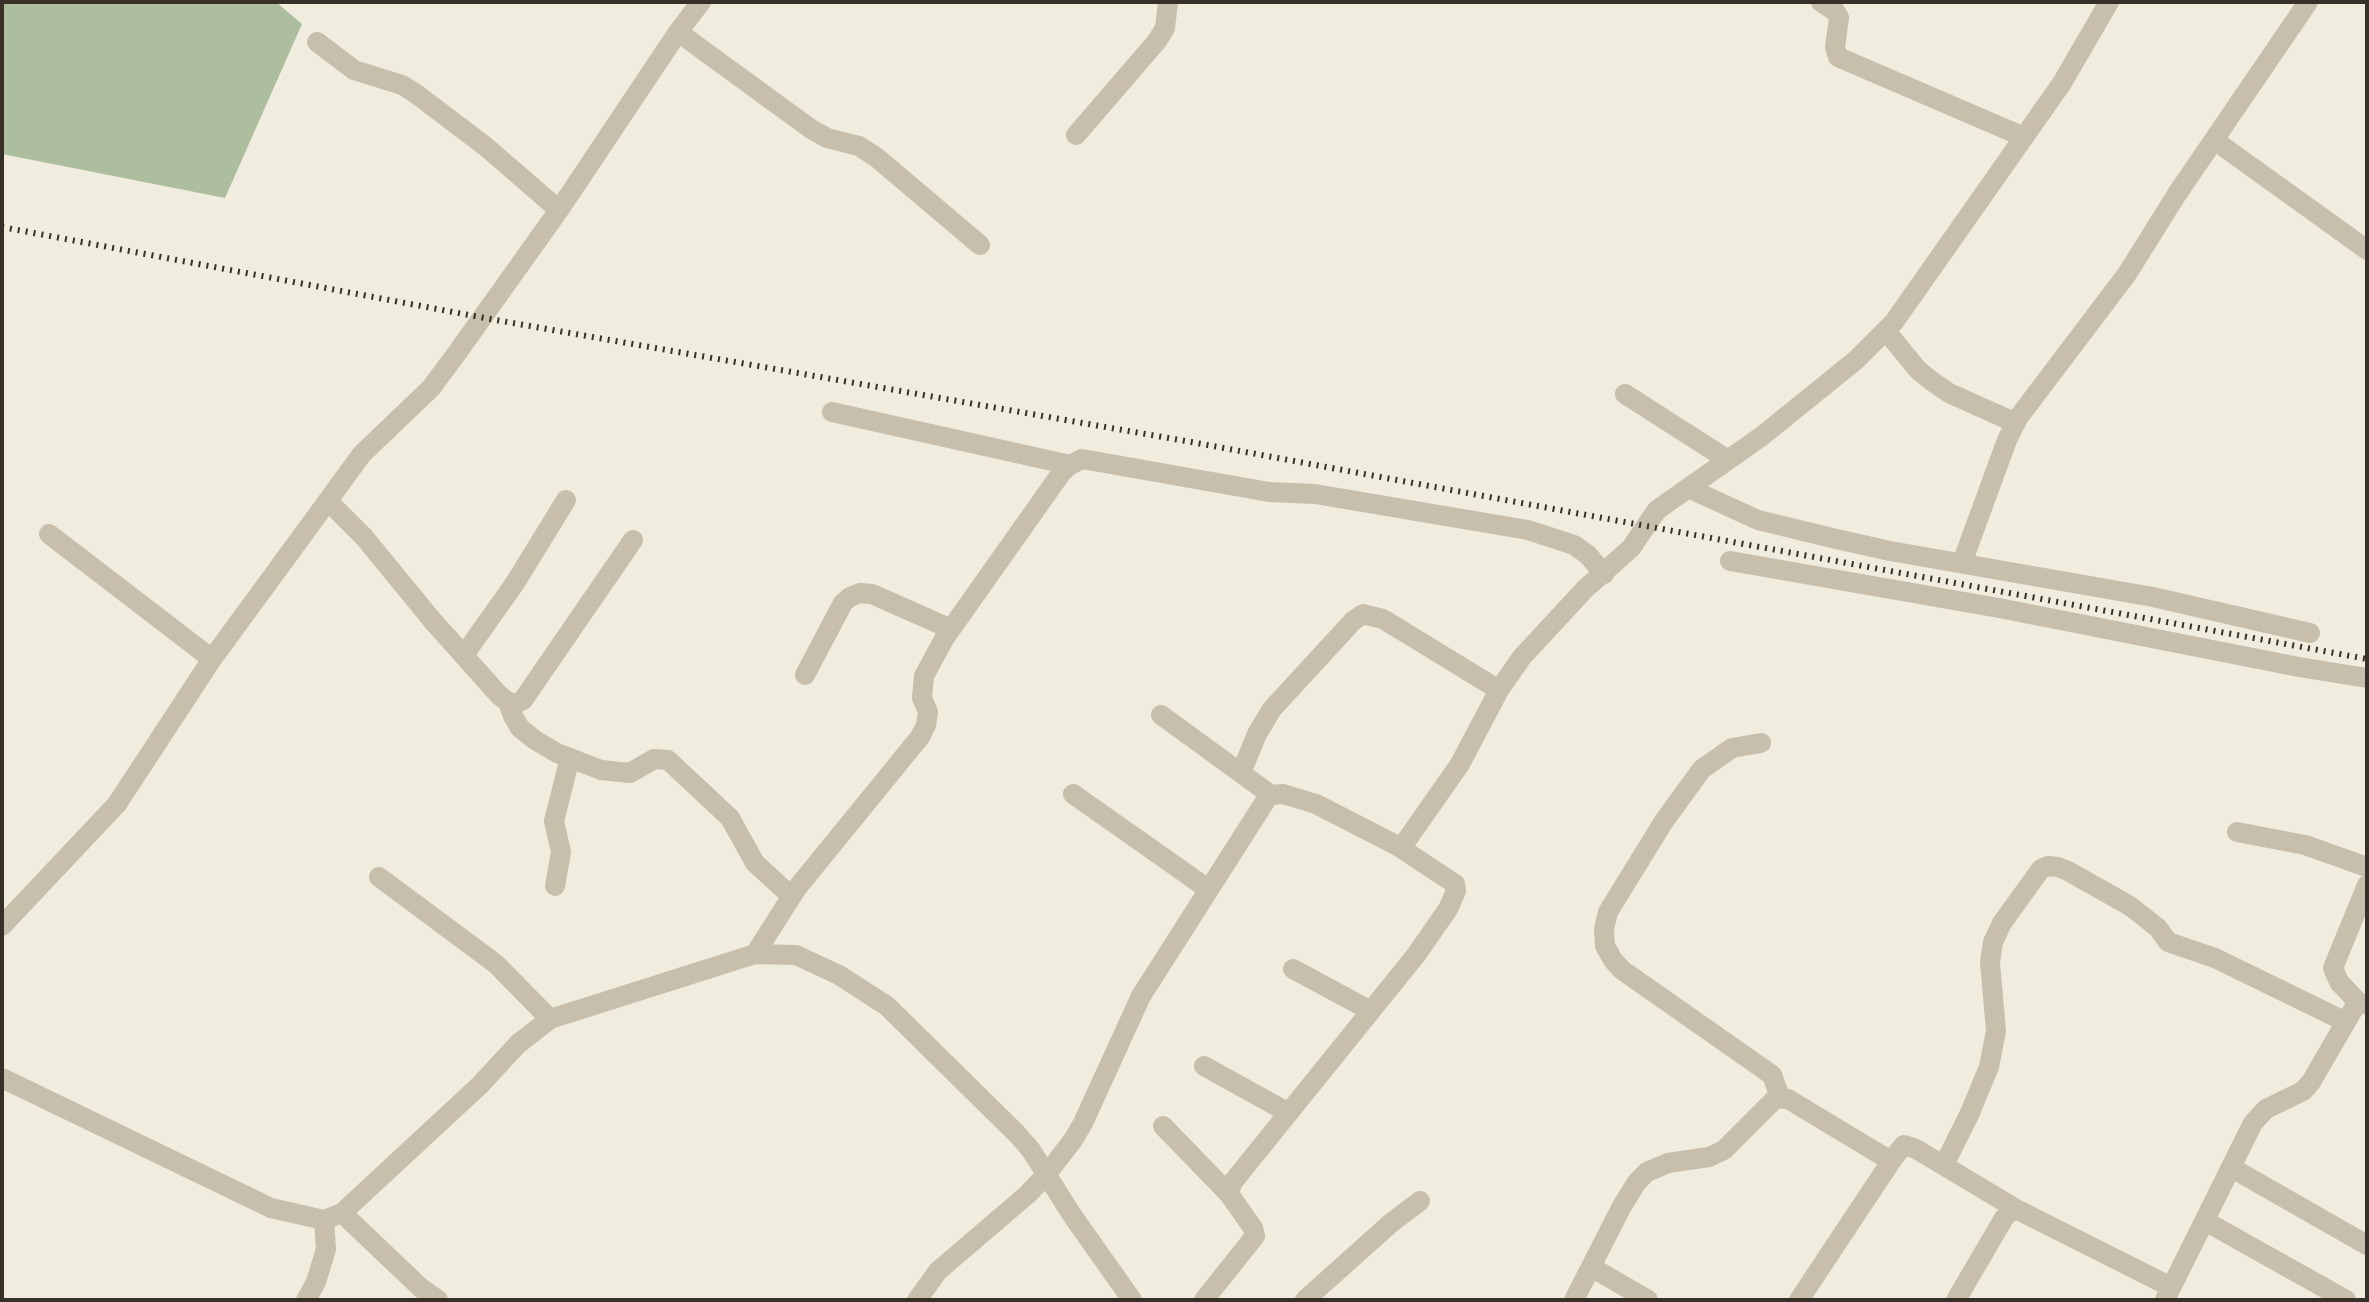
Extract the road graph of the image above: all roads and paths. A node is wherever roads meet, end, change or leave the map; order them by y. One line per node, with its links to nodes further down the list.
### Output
1 (701, 2): 6 (street)
2 (1168, 2): 8 (street)
3 (1821, 2): 9 (street)
4 (2109, 2): 9 (street)
5 (2308, 2): 10 (street)
6 (678, 32): 11 (street); 12 (street)
7 (317, 42): 11 (street)
8 (1076, 135)
9 (2024, 137): 14 (street)
10 (2214, 140): 13 (street); 17 (street)
11 (559, 210): 22 (street)
12 (980, 245)
13 (2367, 250)
14 (1886, 331): 17 (street); 18 (street)
15 (1625, 394): 18 (street)
16 (832, 412): 19 (street)
17 (2016, 423): 26 (street)
18 (1728, 460): 20 (street)
19 (1070, 465): 27 (street); 28 (street)
20 (1688, 488): 26 (street); 27 (street)
21 (566, 500): 30 (street)
22 (328, 501): 30 (street); 31 (street)
23 (49, 534): 31 (street)
24 (633, 540): 35 (street)
25 (1730, 561): 33 (street)
26 (1962, 563): 29 (street)
27 (1604, 574): 34 (street)
28 (951, 629): 32 (street); 48 (street)
29 (2310, 633)
30 (464, 655): 35 (street)
31 (212, 659): 50 (street)
32 (805, 675)
33 (2367, 678)
34 (1499, 690): 39 (street); 43 (street)
35 (508, 702): 38 (street)
36 (1161, 715): 39 (street)
37 (1761, 743): 59 (street)
38 (570, 758): 46 (street); 48 (street)
39 (1241, 773): 41 (street)
40 (1073, 794): 47 (street)
41 (1271, 795): 43 (street); 47 (street)
42 (2237, 832): 44 (street)
43 (1396, 845): 54 (street)
44 (2367, 867)
45 (379, 877): 55 (street)
46 (555, 886)
47 (1208, 889): 65 (street)
48 (791, 896): 51 (street)
49 (2364, 899): 53 (street)
50 (2, 926)
51 (755, 954): 55 (street); 65 (street)
52 (1293, 969): 54 (street)
53 (2364, 1004): 56 (street)
54 (1371, 1011): 60 (street)
55 (550, 1019): 69 (street)
56 (2346, 1022): 63 (street); 64 (street)
57 (1204, 1066): 60 (street)
58 (2, 1078): 69 (street)
59 (1780, 1097): 62 (street); 72 (street)
60 (1289, 1113): 66 (street)
61 (1163, 1126): 66 (street)
62 (1891, 1161): 63 (street); 82 (street)
63 (1944, 1165): 68 (street)
64 (2232, 1168): 70 (street); 71 (street)
65 (1046, 1175): 76 (street); 77 (street)
66 (1229, 1194): 78 (street)
67 (1420, 1201): 79 (street)
68 (2018, 1210): 73 (street); 83 (street)
69 (333, 1217): 74 (street); 75 (street)
70 (2205, 1221): 73 (street); 84 (street)
71 (2367, 1245)
72 (1591, 1267): 80 (street); 81 (street)
73 (2168, 1294)
74 (306, 1300)
75 (438, 1300)
76 (917, 1300)
77 (1132, 1300)
78 (1204, 1300)
79 (1305, 1300)
80 (1574, 1300)
81 (1648, 1300)
82 (1799, 1300)
83 (1956, 1300)
84 (2346, 1300)

